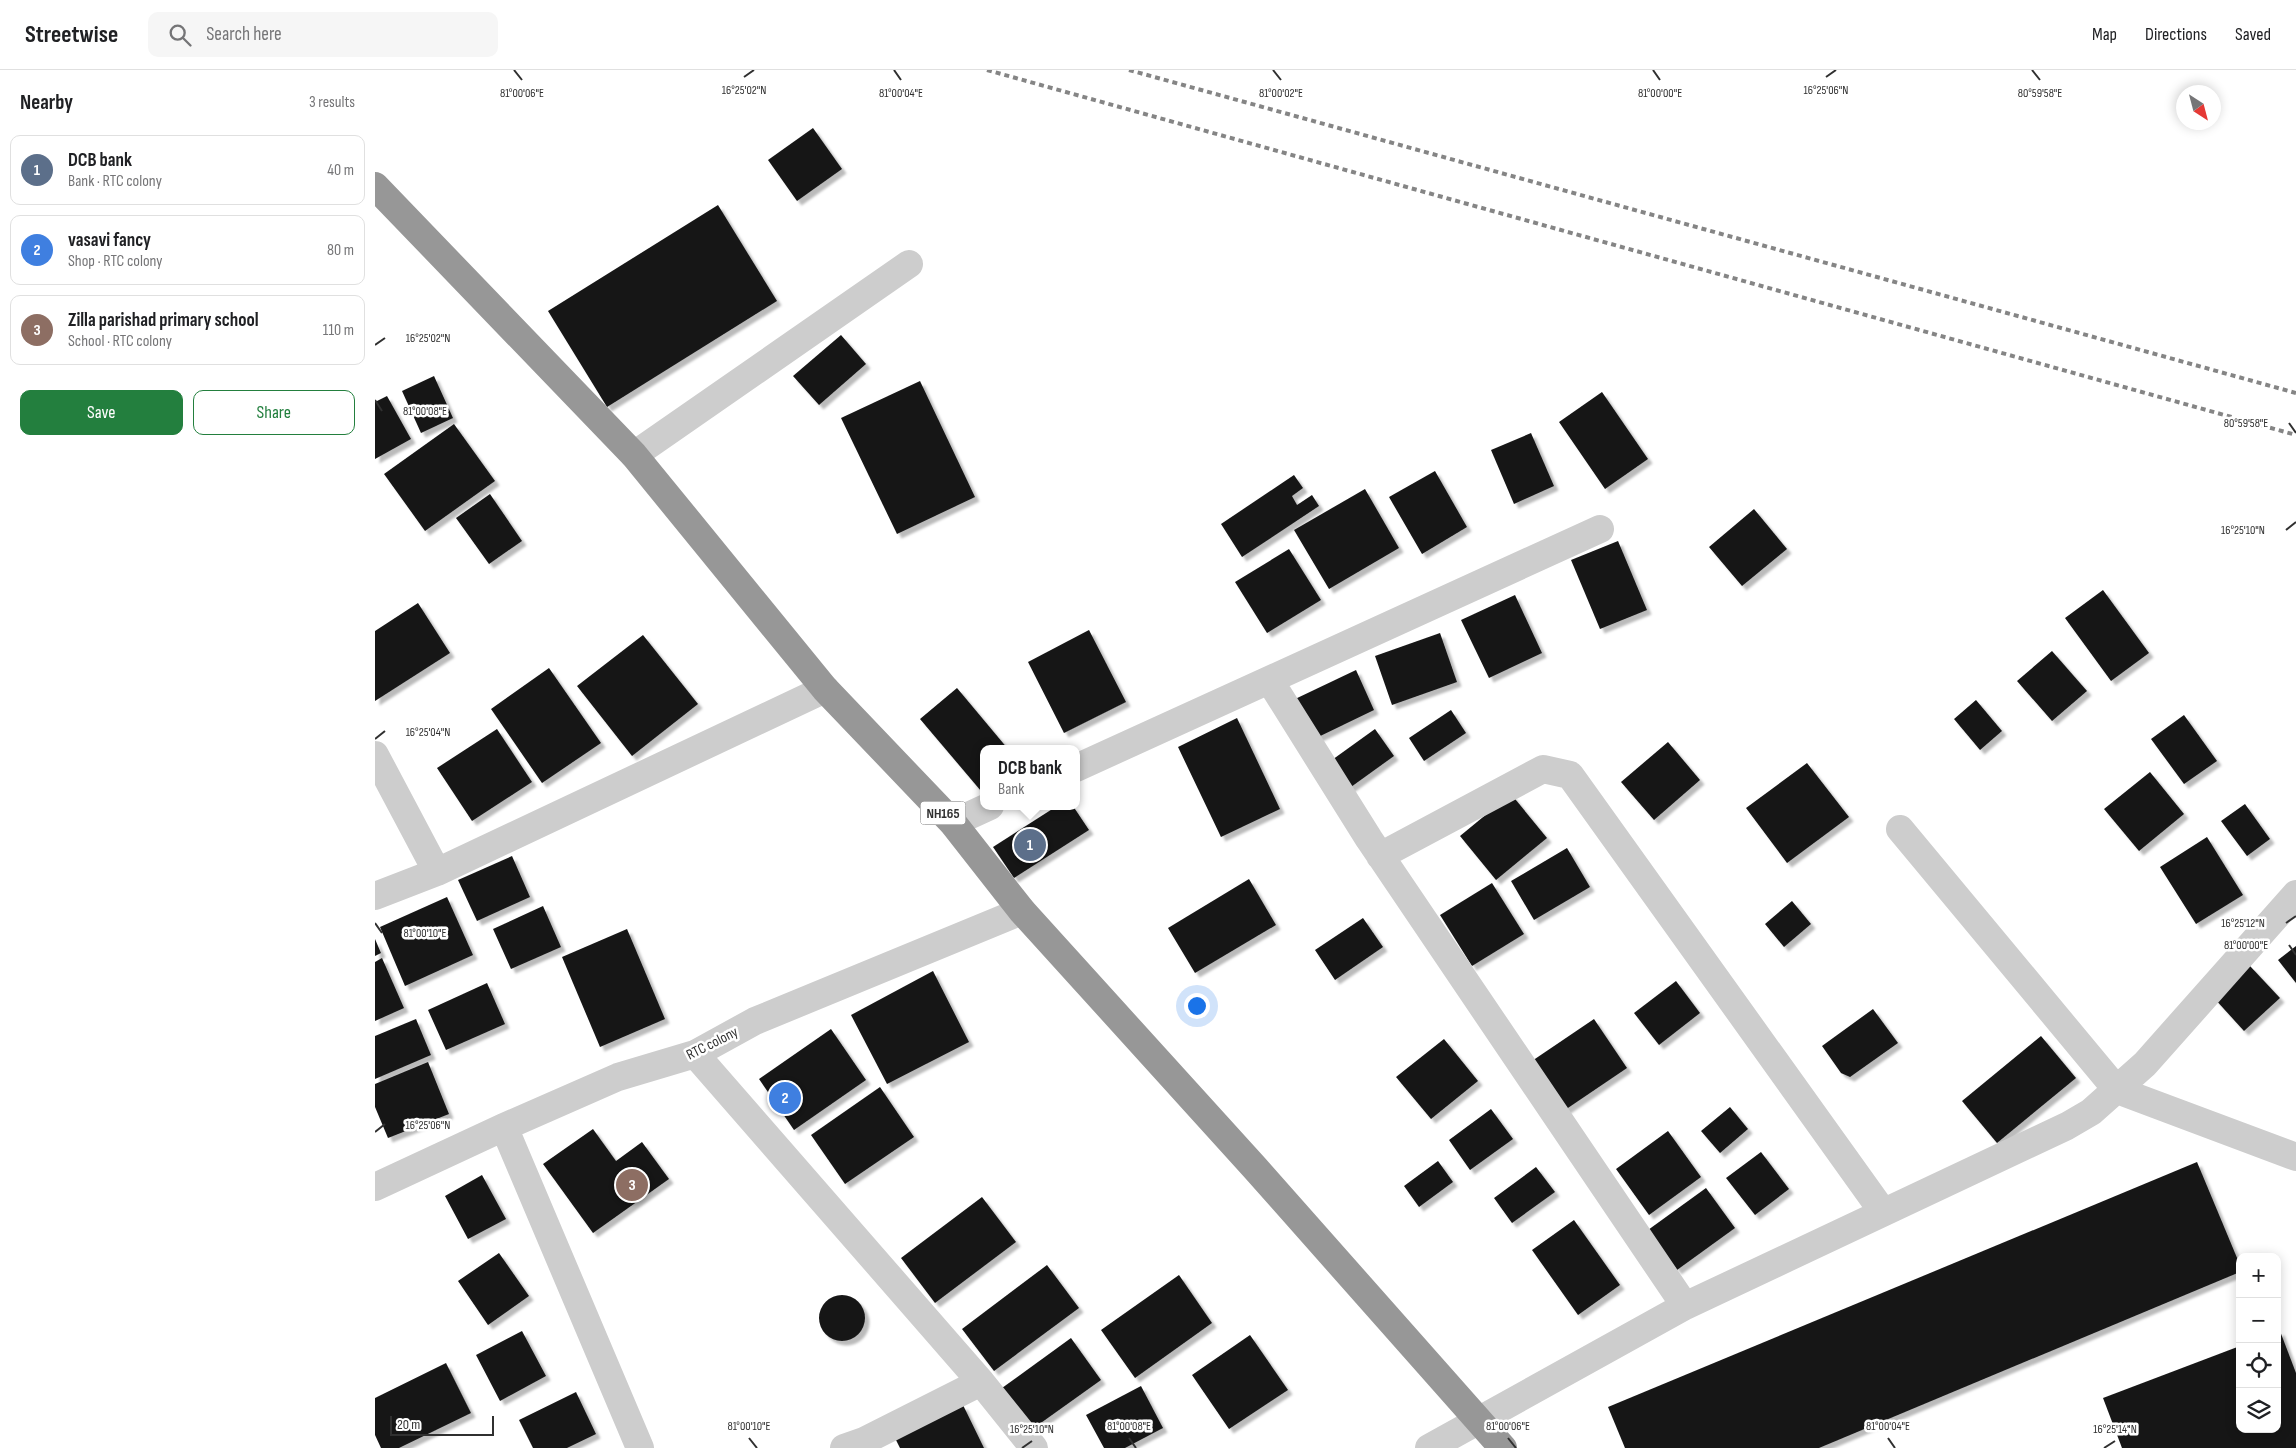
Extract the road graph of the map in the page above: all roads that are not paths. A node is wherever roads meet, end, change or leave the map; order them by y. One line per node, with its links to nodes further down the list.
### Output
1 (375, 186): 3 (highway, NH165)
2 (909, 264): 3 (street)
3 (634, 455): 6 (highway, NH165)
4 (1600, 529): 5 (street)
5 (1271, 681): 8 (street); 12 (street)
6 (825, 689): 10 (highway, NH165); 13 (street)
7 (375, 755): 13 (street)
8 (1080, 766)
9 (981, 810): 10 (street)
10 (953, 823): 16 (highway, NH165)
11 (1900, 829): 18 (street)
12 (1380, 856): 22 (street); 23 (street)
13 (437, 872): 15 (street)
14 (2296, 894): 18 (street)
15 (375, 896)
16 (1022, 911): 17 (street, RTC colony); 25 (highway, NH165)
17 (695, 1054): 19 (street, RTC colony); 24 (street)
18 (2117, 1090): 20 (street); 22 (street)
19 (505, 1127): 21 (street, RTC colony); 26 (street)
20 (2296, 1157)
21 (375, 1187)
22 (1883, 1212): 23 (street)
23 (1685, 1306): 25 (street)
24 (981, 1382): 27 (street); 28 (street)
25 (1479, 1421): 29 (street); 30 (highway, NH165)
26 (640, 1448)
27 (844, 1448)
28 (1034, 1448)
29 (1429, 1448)
30 (1503, 1448)

